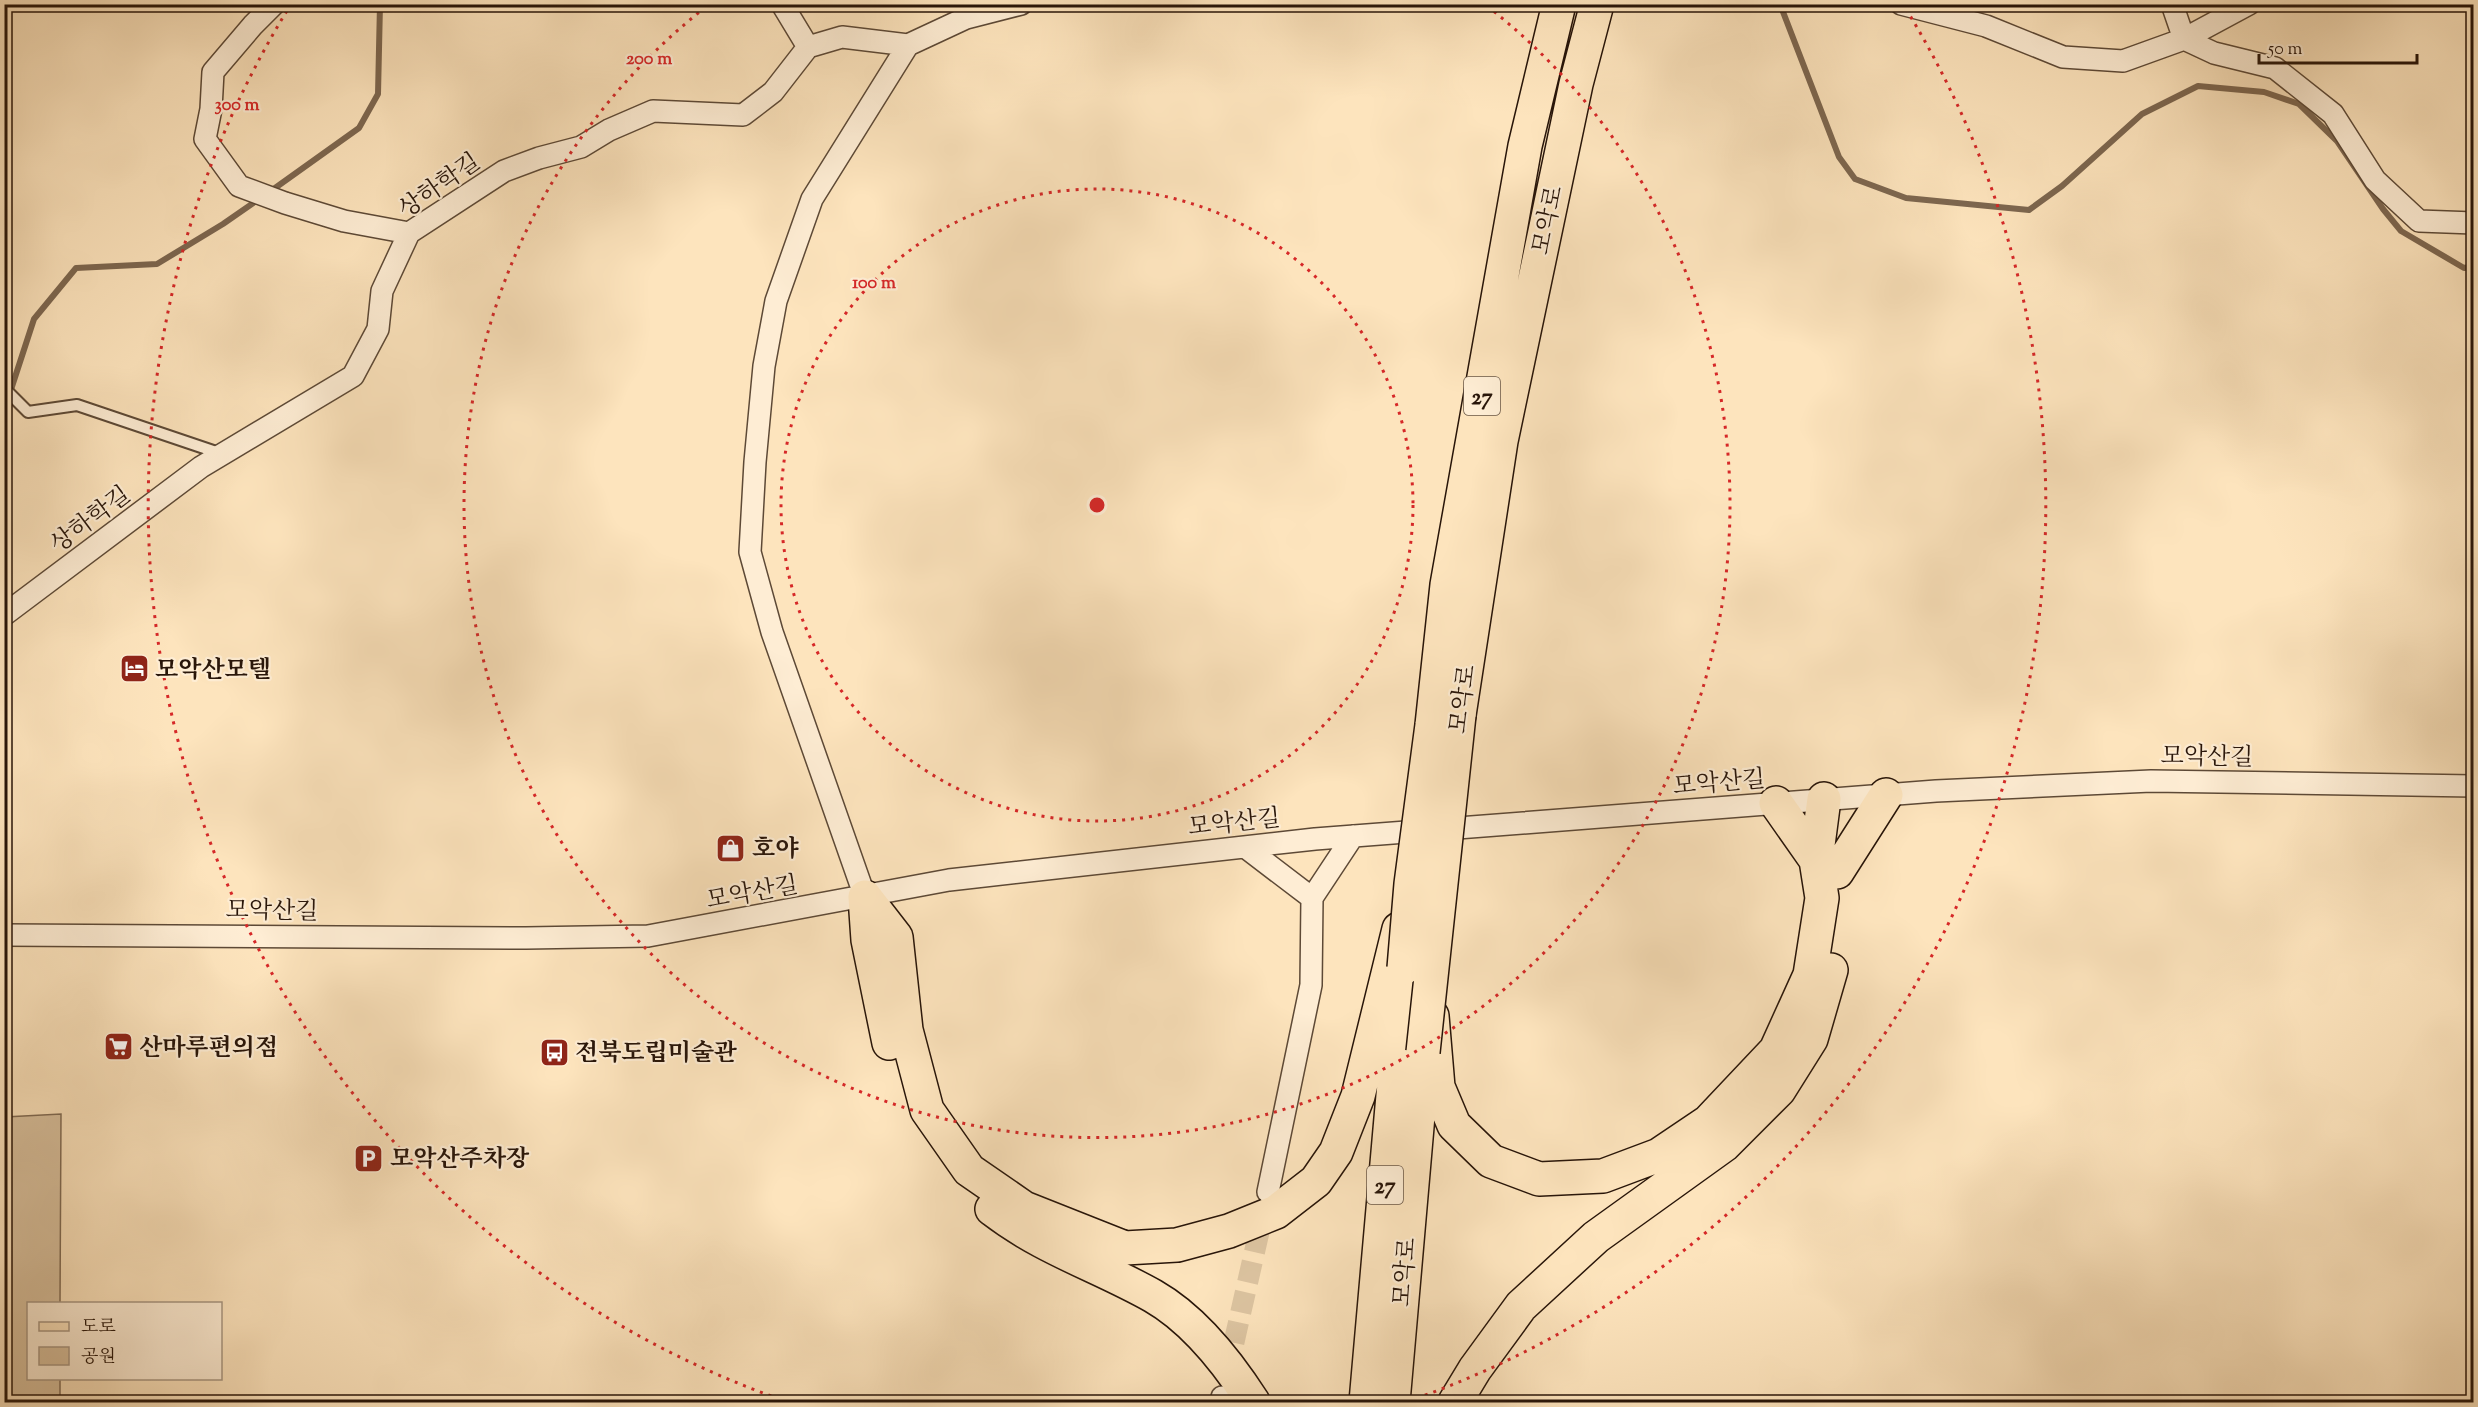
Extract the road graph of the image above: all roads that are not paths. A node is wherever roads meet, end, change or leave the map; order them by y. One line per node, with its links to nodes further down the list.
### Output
1 (274, 4): 13 (street)
2 (782, 4): 11 (street)
3 (1021, 4): 10 (street)
4 (1559, 4): 17 (main road, 모악로 / 27)
5 (1597, 4): 17 (main road, 모악로 / 27)
6 (1901, 4): 9 (street)
7 (2172, 4): 9 (street)
8 (2249, 4): 9 (street)
9 (2184, 39): 12 (street)
10 (908, 45): 11 (street); 26 (street)
11 (808, 47): 13 (street, 상하학길)
12 (2474, 223)
13 (409, 233): 15 (street, 상하학길)
14 (4, 388): 15 (lane)
15 (222, 454): 16 (street, 상하학길)
16 (4, 615)
17 (1445, 720): 25 (main road, 모악로 / 27, bridge); 29 (main road, 모악로 / 27, bridge)
18 (2474, 786): 19 (street, 모악산길)
19 (1886, 795): 20 (street, 모악산길); 24 (main road)
20 (1824, 800): 21 (street, 모악산길); 24 (main road)
21 (1776, 803): 22 (street, 모악산길); 24 (main road)
22 (1353, 836): 23 (street, 모악산길); 27 (street)
23 (1245, 847): 26 (street, 모악산길); 27 (street)
24 (1826, 866): 29 (main road); 34 (main road)
25 (1411, 884): 26 (main road); 32 (main road, 모악로 / 27, bridge)
26 (865, 897): 28 (street, 모악산길); 31 (main road)
27 (1312, 898): 30 (street)
28 (4, 935)
29 (1434, 949): 33 (main road, 모악로 / 27, bridge)
30 (1268, 1192)
31 (1253, 1402)
32 (1366, 1402)
33 (1393, 1402)
34 (1455, 1402)

